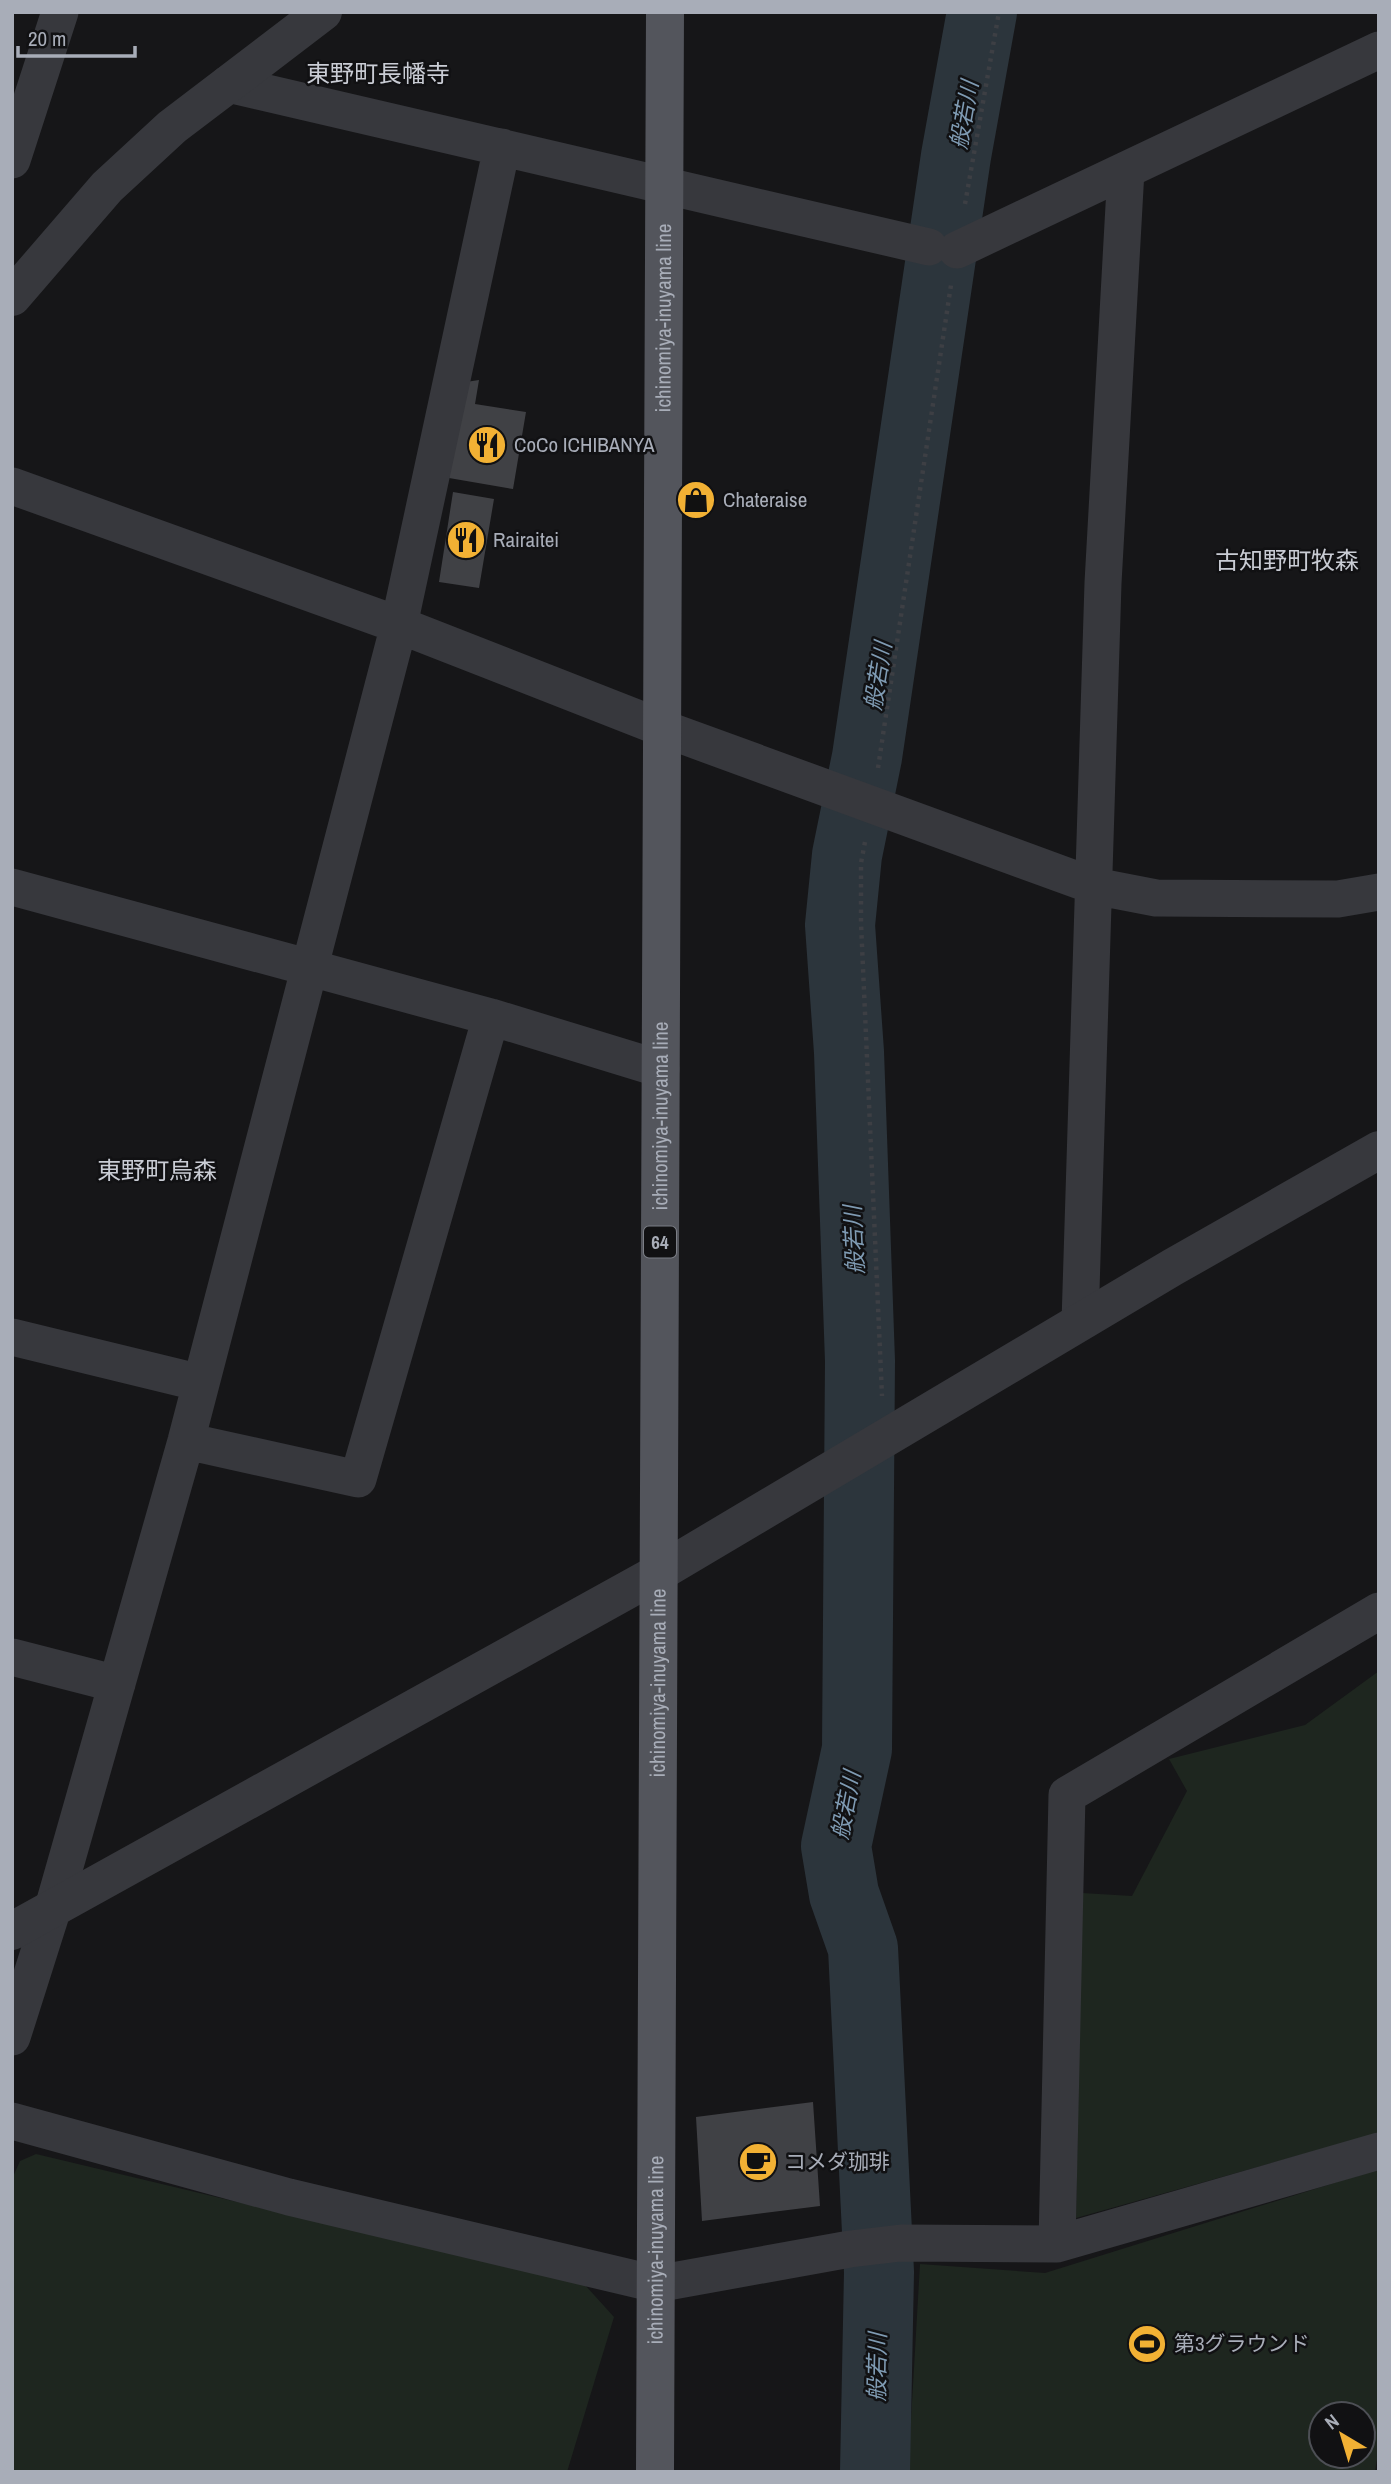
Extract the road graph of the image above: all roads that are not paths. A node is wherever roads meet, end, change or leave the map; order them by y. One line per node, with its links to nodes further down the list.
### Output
1 (60, 12): 7 (street)
2 (323, 12): 5 (street)
3 (665, 12): 9 (main road, ichinomiya-inuyama line / 64)
4 (1379, 50): 8 (street)
5 (228, 84): 6 (street); 10 (street)
6 (502, 147): 9 (street); 12 (street)
7 (12, 160)
8 (1126, 170): 9 (street); 14 (street)
9 (664, 184): 13 (main road, ichinomiya-inuyama line / 64)
10 (12, 297)
11 (12, 486): 12 (street)
12 (399, 625): 13 (street); 17 (street)
13 (662, 728): 14 (street); 19 (main road, ichinomiya-inuyama line / 64)
14 (1094, 886): 16 (street); 21 (street)
15 (12, 887): 17 (street)
16 (1379, 892)
17 (310, 968): 18 (street); 23 (street)
18 (491, 1017): 19 (street); 24 (street)
19 (661, 1069): 25 (main road, ichinomiya-inuyama line / 64)
20 (1379, 1150): 21 (street)
21 (1080, 1322): 25 (street)
22 (12, 1336): 23 (street)
23 (201, 1383): 24 (street)
24 (186, 1441): 28 (street)
25 (660, 1572): 29 (street); 35 (main road, ichinomiya-inuyama line / 64)
26 (1379, 1611): 34 (street)
27 (12, 1657): 28 (street)
28 (117, 1684): 29 (street)
29 (53, 1908): 30 (street); 31 (street)
30 (12, 1931)
31 (12, 2037)
32 (12, 2122): 35 (street)
33 (1379, 2151): 34 (street)
34 (1057, 2245): 35 (street)
35 (656, 2284): 36 (main road, ichinomiya-inuyama line / 64)
36 (654, 2472)

